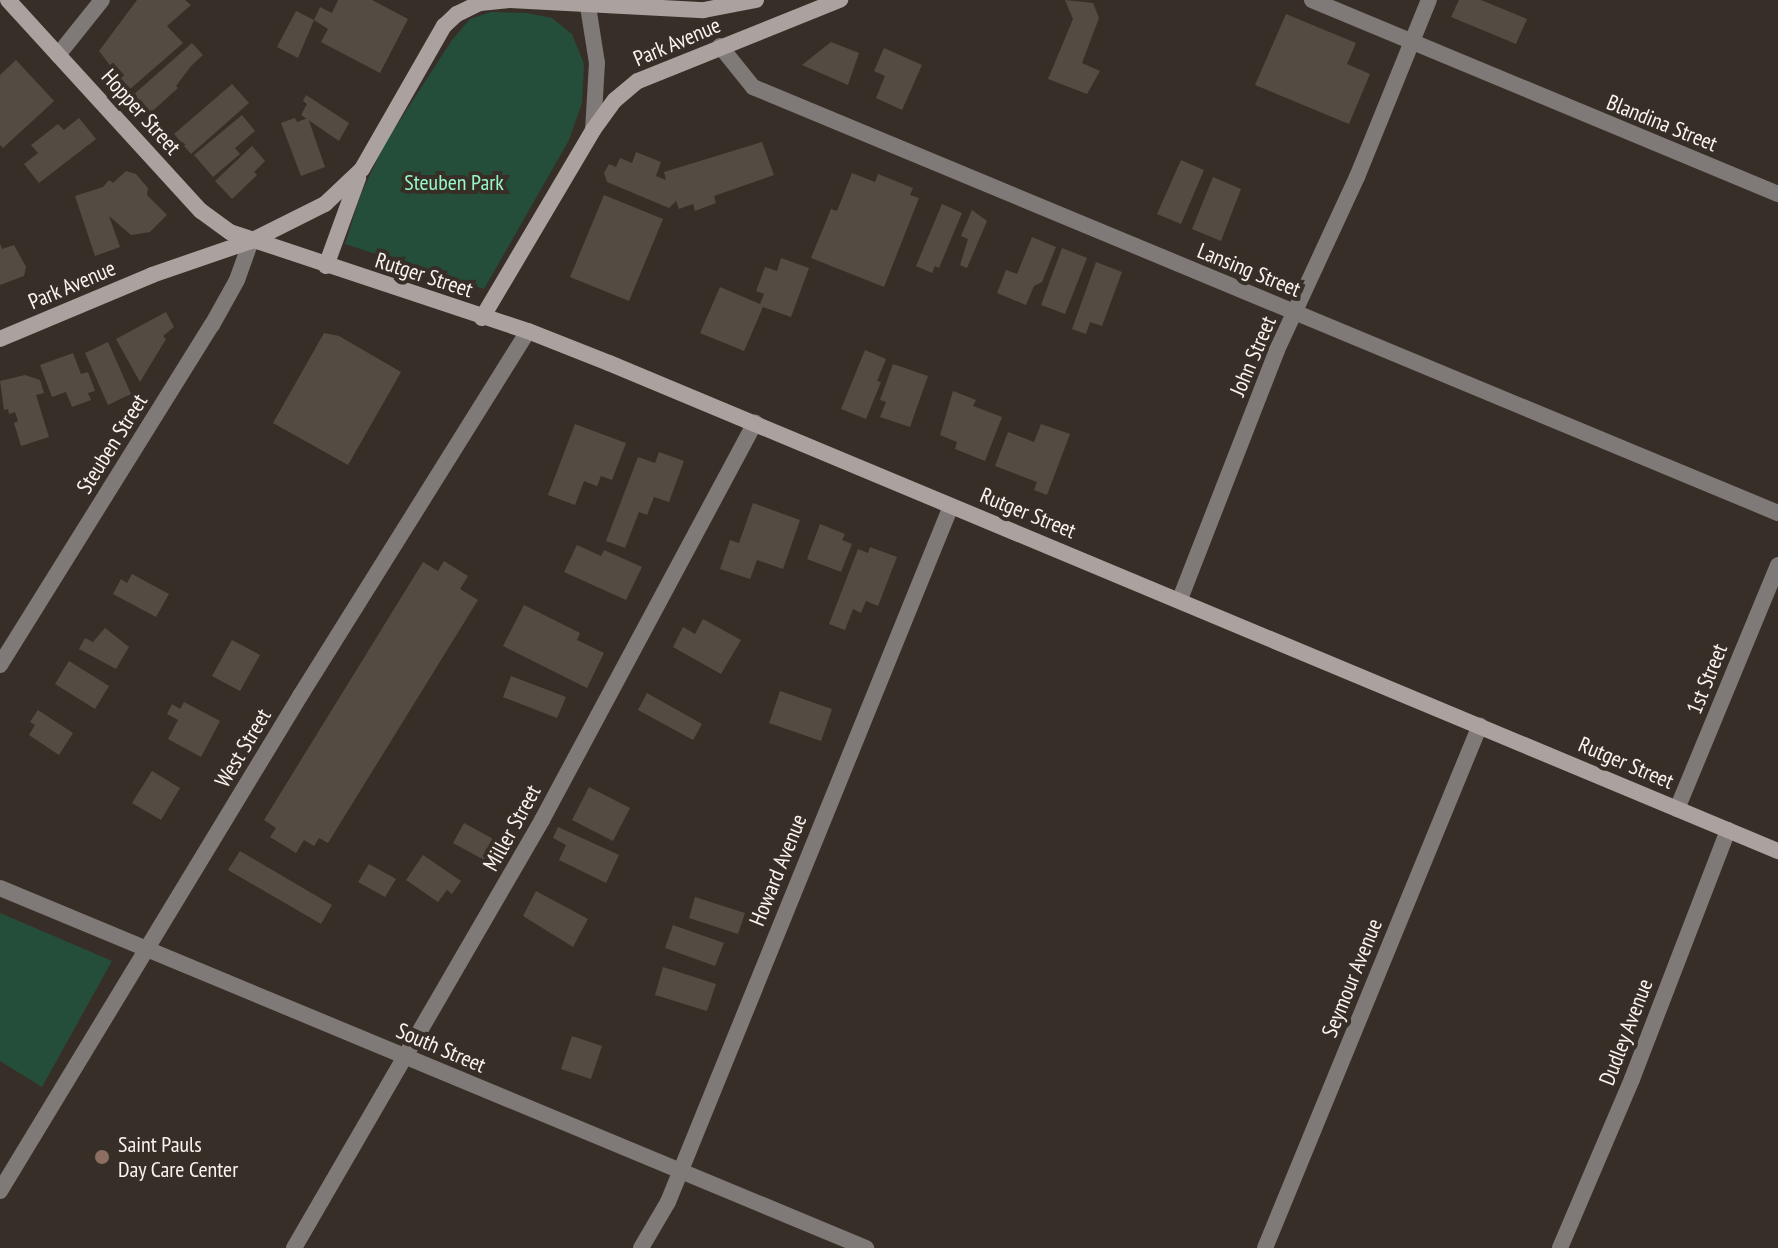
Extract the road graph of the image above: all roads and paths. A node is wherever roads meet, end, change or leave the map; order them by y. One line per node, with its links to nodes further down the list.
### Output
1 (8, 0): 11 (street, Hopper Street)
2 (102, 0): 11 (street)
3 (510, 0): 8 (street); 13 (street)
4 (756, 0): 8 (street, Park Avenue)
5 (840, 0): 10 (street, Park Avenue)
6 (1312, 0): 9 (street)
7 (1429, 0): 9 (street, John Street)
8 (587, 2): 12 (street)
9 (1412, 42): 14 (street, Blandina Street); 17 (street, John Street)
10 (720, 46): 12 (street, Park Avenue); 17 (street, Lansing Street)
11 (58, 55): 15 (street, Hopper Street)
12 (593, 130): 18 (street)
13 (362, 169): 15 (street); 16 (street)
14 (1778, 194)
15 (251, 241): 16 (street, Rutger Street); 20 (street, Park Avenue); 26 (street, Steuben Street)
16 (326, 266): 18 (street, Rutger Street)
17 (1295, 312): 23 (street, Lansing Street); 25 (street, John Street)
18 (482, 318): 19 (street, Rutger Street)
19 (528, 331): 21 (street, Rutger Street); 32 (street, West Street)
20 (0, 339)
21 (755, 423): 22 (street, Rutger Street); 33 (street, Miller Street)
22 (951, 506): 25 (street, Rutger Street); 34 (street, Howard Avenue)
23 (1778, 513)
24 (1778, 565): 28 (street, 1st Street)
25 (1180, 599): 27 (street, Rutger Street)
26 (0, 665)
27 (1480, 725): 28 (street, Rutger Street); 39 (street, Seymour Avenue)
28 (1677, 809): 29 (street, Rutger Street)
29 (1728, 830): 30 (street, Rutger Street); 40 (street, Dudley Avenue)
30 (1778, 851)
31 (0, 888): 32 (street, South Street)
32 (147, 949): 33 (street, South Street); 35 (street, West Street)
33 (407, 1058): 34 (street, South Street); 36 (street, Miller Street)
34 (680, 1172): 37 (street, Howard Avenue); 38 (street, South Street)
35 (0, 1191)
36 (294, 1248)
37 (641, 1248)
38 (866, 1248)
39 (1265, 1248)
40 (1560, 1248)

